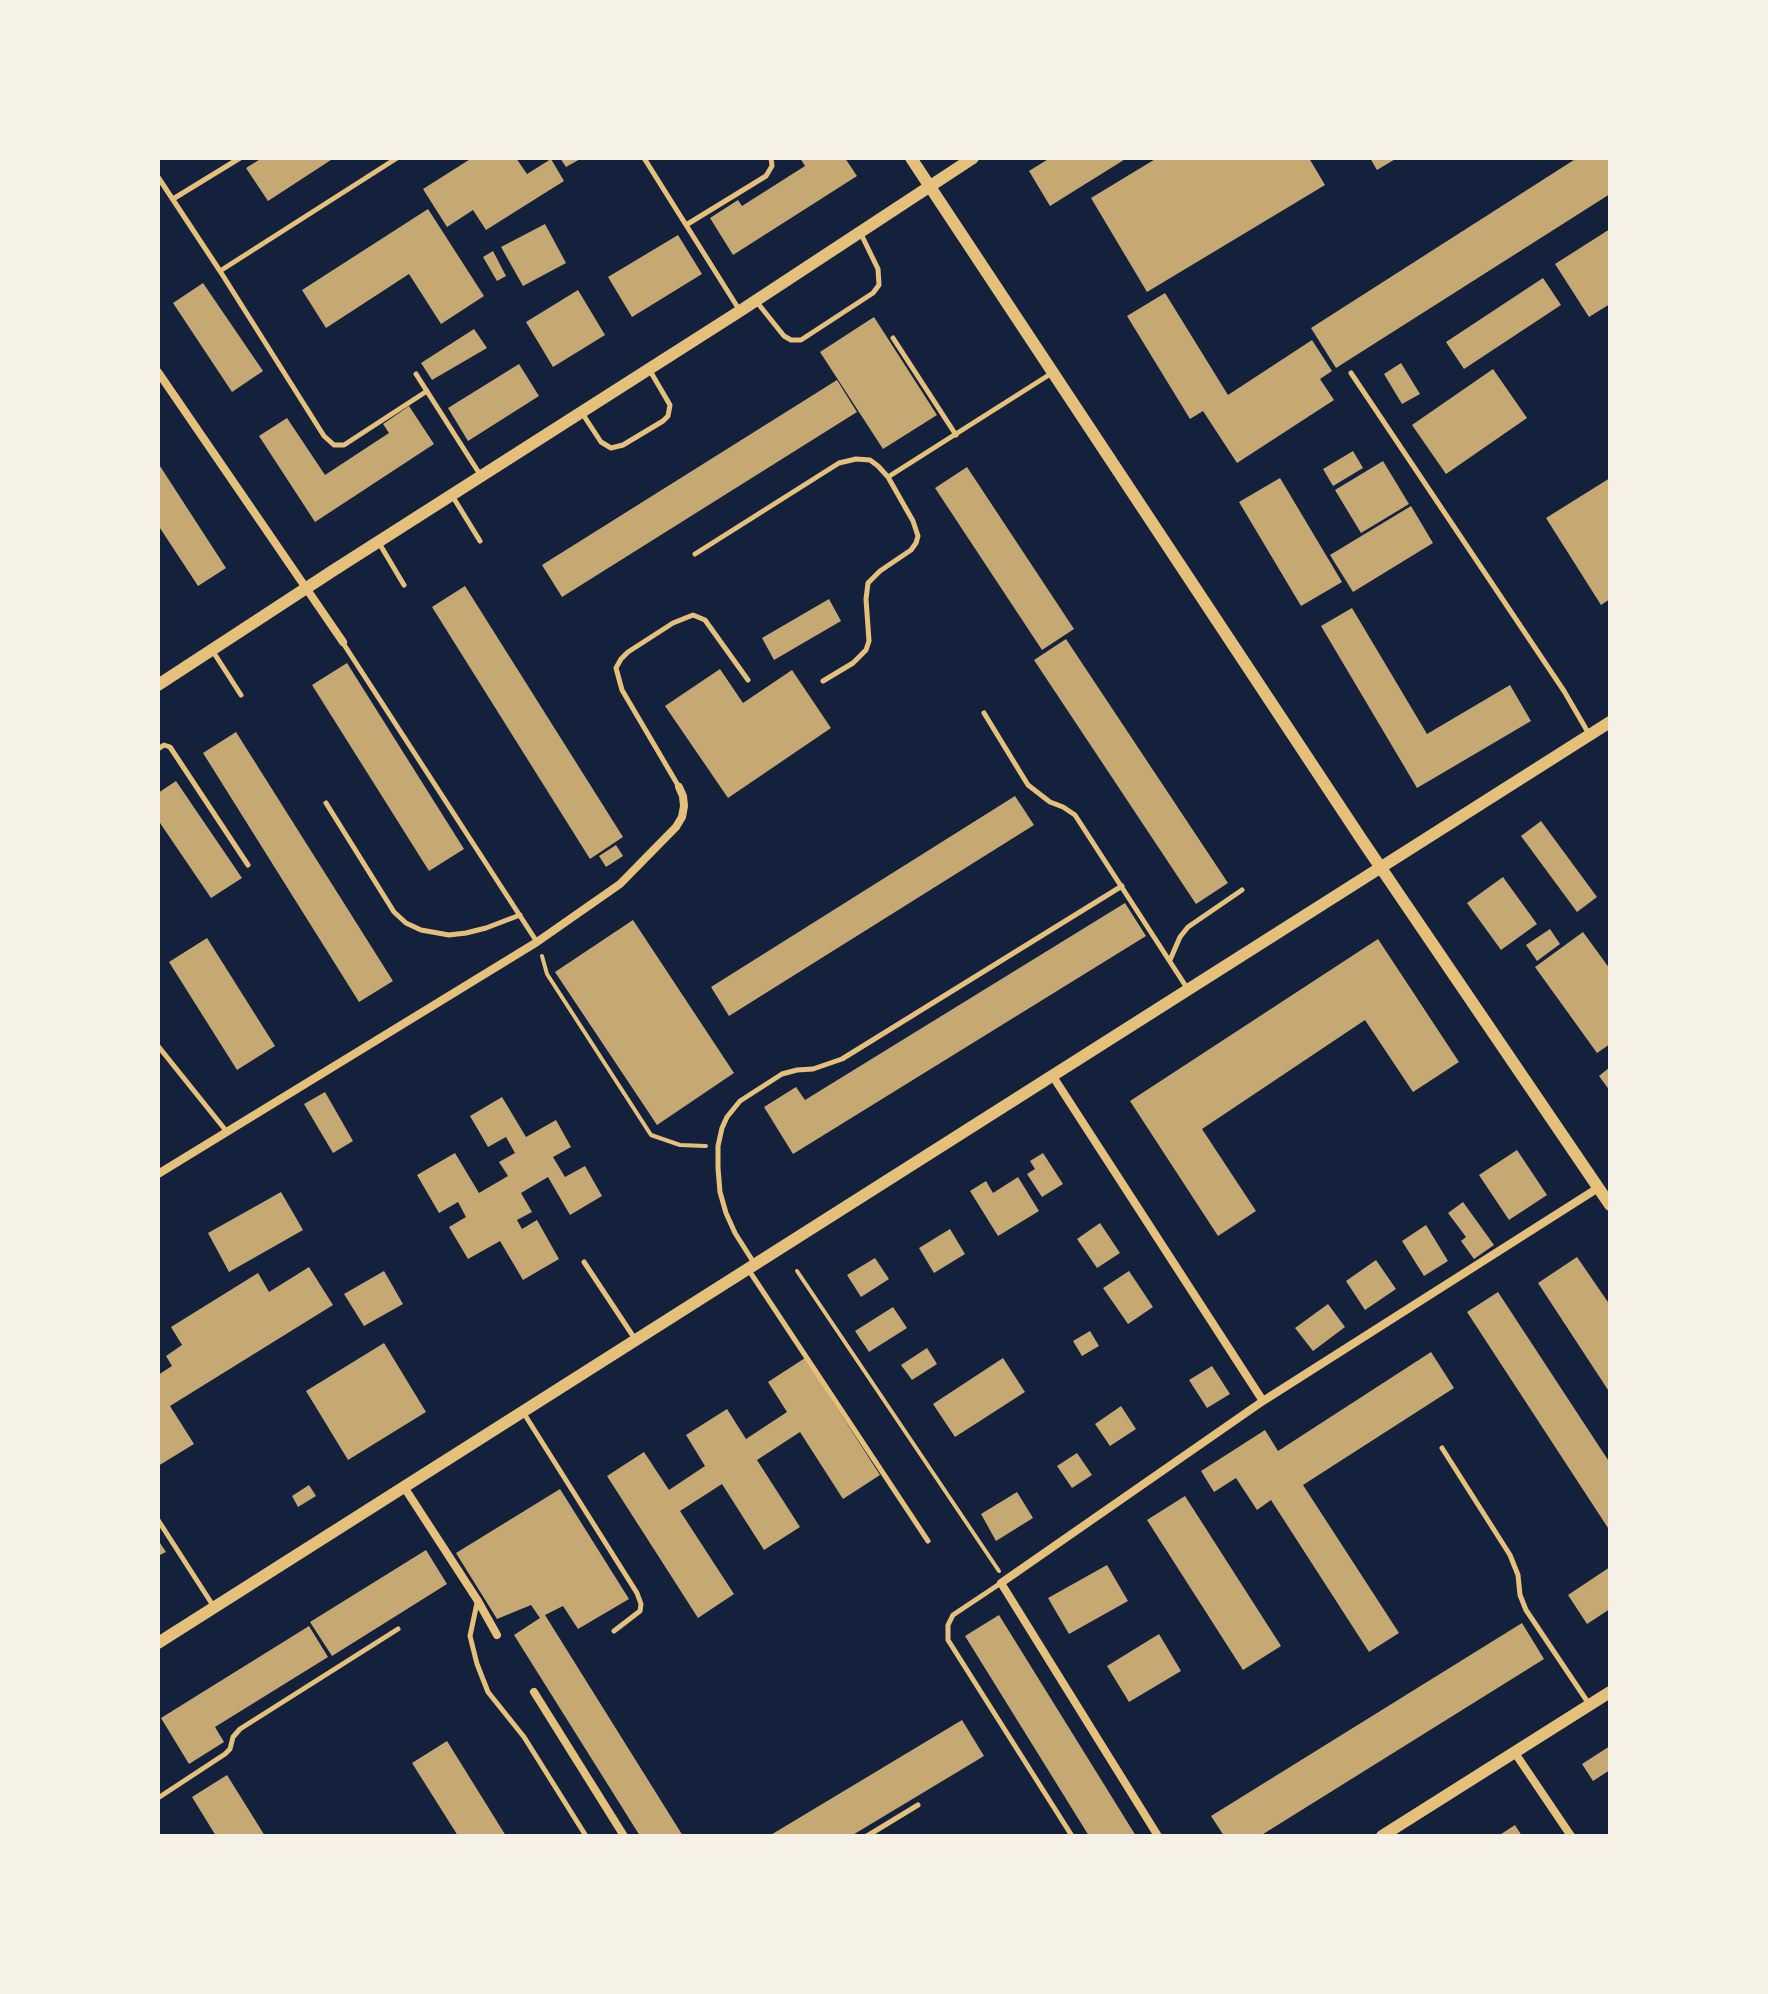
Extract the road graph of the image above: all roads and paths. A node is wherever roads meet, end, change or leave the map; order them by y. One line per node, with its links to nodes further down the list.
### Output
1 (240, 158): 9 (lane)
2 (397, 158): 12 (lane)
3 (644, 158): 10 (lane)
4 (771, 158): 10 (lane)
5 (911, 158): 8 (street)
6 (973, 158): 8 (street)
7 (158, 177): 9 (lane)
8 (930, 187): 11 (street); 17 (street)
9 (173, 199): 12 (lane)
10 (686, 225): 14 (lane)
11 (860, 231): 13 (street); 13 (lane)
12 (220, 271): 21 (lane)
13 (756, 300): 14 (street)
14 (740, 311): 16 (street)
15 (893, 338): 23 (lane)
16 (648, 369): 22 (street); 22 (lane)
17 (1053, 372): 23 (lane); 45 (street)
18 (1351, 373): 40 (lane)
19 (158, 374): 31 (street)
20 (416, 374): 21 (lane)
21 (427, 391): 24 (lane)
22 (582, 412): 24 (street)
23 (956, 435): 25 (lane)
24 (482, 477): 26 (street)
25 (888, 477): 29 (lane); 35 (lane)
26 (452, 496): 27 (lane); 28 (street)
27 (480, 541)
28 (378, 542): 30 (lane); 31 (street)
29 (695, 554)
30 (404, 585)
31 (307, 589): 32 (street); 33 (street)
32 (343, 642): 48 (lane)
33 (211, 649): 36 (street); 37 (lane)
34 (748, 680): 42 (lane)
35 (823, 681)
36 (158, 685)
37 (241, 695)
38 (984, 713): 46 (lane)
39 (1610, 722): 40 (street)
40 (1590, 735): 45 (street)
41 (158, 749): 44 (lane)
42 (679, 787): 49 (street)
43 (326, 803): 48 (lane)
44 (248, 865)
45 (1380, 868): 51 (street); 57 (street)
46 (1122, 886): 50 (lane); 55 (lane)
47 (1242, 890): 50 (lane)
48 (520, 915): 49 (lane)
49 (537, 942): 54 (street); 55 (path)
50 (1170, 961): 51 (lane)
51 (1188, 988): 53 (street)
52 (158, 1046): 54 (lane)
53 (1052, 1075): 60 (street); 63 (street)
54 (228, 1133): 56 (street)
55 (718, 1146): 60 (lane)
56 (158, 1174)
57 (1598, 1188): 58 (street); 63 (street)
58 (1610, 1205)
59 (584, 1262): 62 (lane)
60 (751, 1266): 62 (street); 68 (lane)
61 (797, 1271): 69 (path)
62 (635, 1339): 64 (street)
63 (1263, 1401): 69 (street)
64 (523, 1411): 66 (street); 73 (lane)
65 (1442, 1448): 78 (lane)
66 (404, 1487): 70 (street); 71 (street)
67 (158, 1520): 71 (lane)
68 (928, 1541)
69 (1003, 1581): 85 (lane); 86 (street)
70 (478, 1601): 74 (street); 82 (lane)
71 (214, 1608): 75 (street)
72 (398, 1629): 80 (lane)
73 (614, 1631)
74 (497, 1635)
75 (158, 1643)
76 (534, 1692): 83 (street)
77 (1610, 1692): 78 (street)
78 (1589, 1705): 79 (street)
79 (1515, 1753): 87 (street); 88 (street)
80 (158, 1798)
81 (918, 1805): 84 (lane)
82 (586, 1836)
83 (624, 1836)
84 (867, 1836)
85 (1072, 1836)
86 (1158, 1836)
87 (1382, 1836)
88 (1571, 1836)

